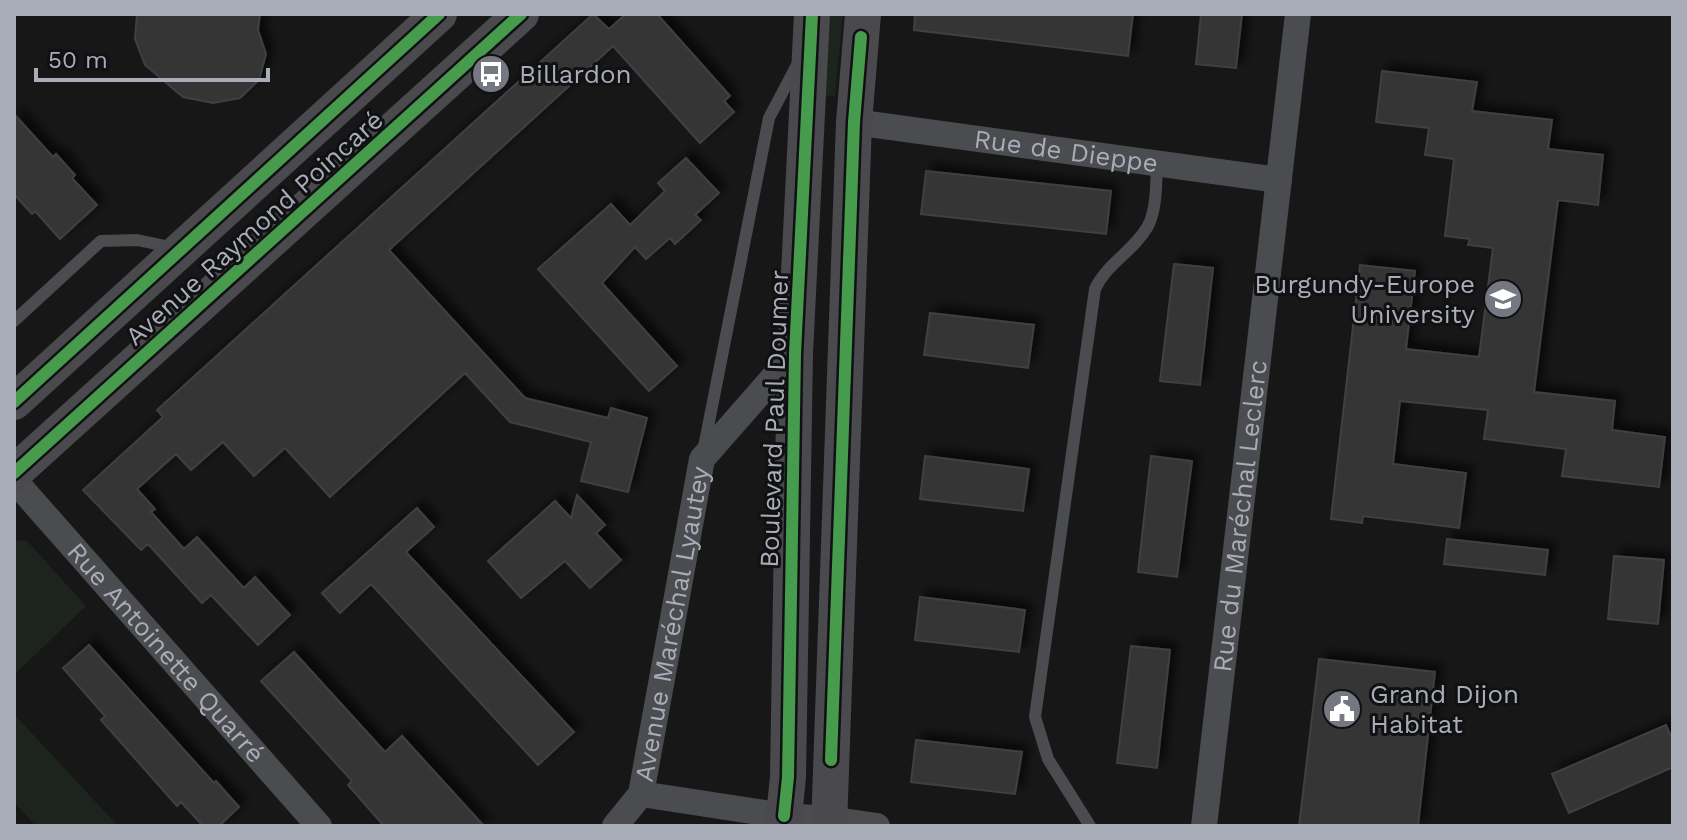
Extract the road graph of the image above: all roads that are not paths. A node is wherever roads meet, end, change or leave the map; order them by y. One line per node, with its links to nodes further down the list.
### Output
1 (439, 14): 9 (main road, Avenue Raymond Poincaré)
2 (521, 14): 14 (main road, Avenue Raymond Poincaré)
3 (863, 14): 6 (main road)
4 (1298, 14): 8 (street, Rue du Maréchal Leclerc)
5 (812, 27): 11 (main road, Boulevard Paul Doumer); 13 (lane)
6 (854, 122): 7 (street, Rue de Dieppe); 18 (main road)
7 (1157, 163): 8 (street, Rue de Dieppe); 22 (lane)
8 (1279, 180): 23 (street, Rue du Maréchal Leclerc)
9 (181, 250): 10 (lane); 12 (main road, Avenue Raymond Poincaré)
10 (14, 321)
11 (795, 353): 13 (street, Avenue Maréchal Lyautey); 17 (main road, Boulevard Paul Doumer)
12 (14, 402)
13 (702, 459): 16 (street, Avenue Maréchal Lyautey)
14 (14, 473)
15 (14, 480): 19 (street, Rue Antoinette Quarré)
16 (641, 794): 17 (street); 20 (street, Avenue Maréchal Lyautey)
17 (783, 821): 18 (street)
18 (829, 822): 21 (street)
19 (319, 826)
20 (615, 826)
21 (877, 826)
22 (1090, 826)
23 (1204, 826)

